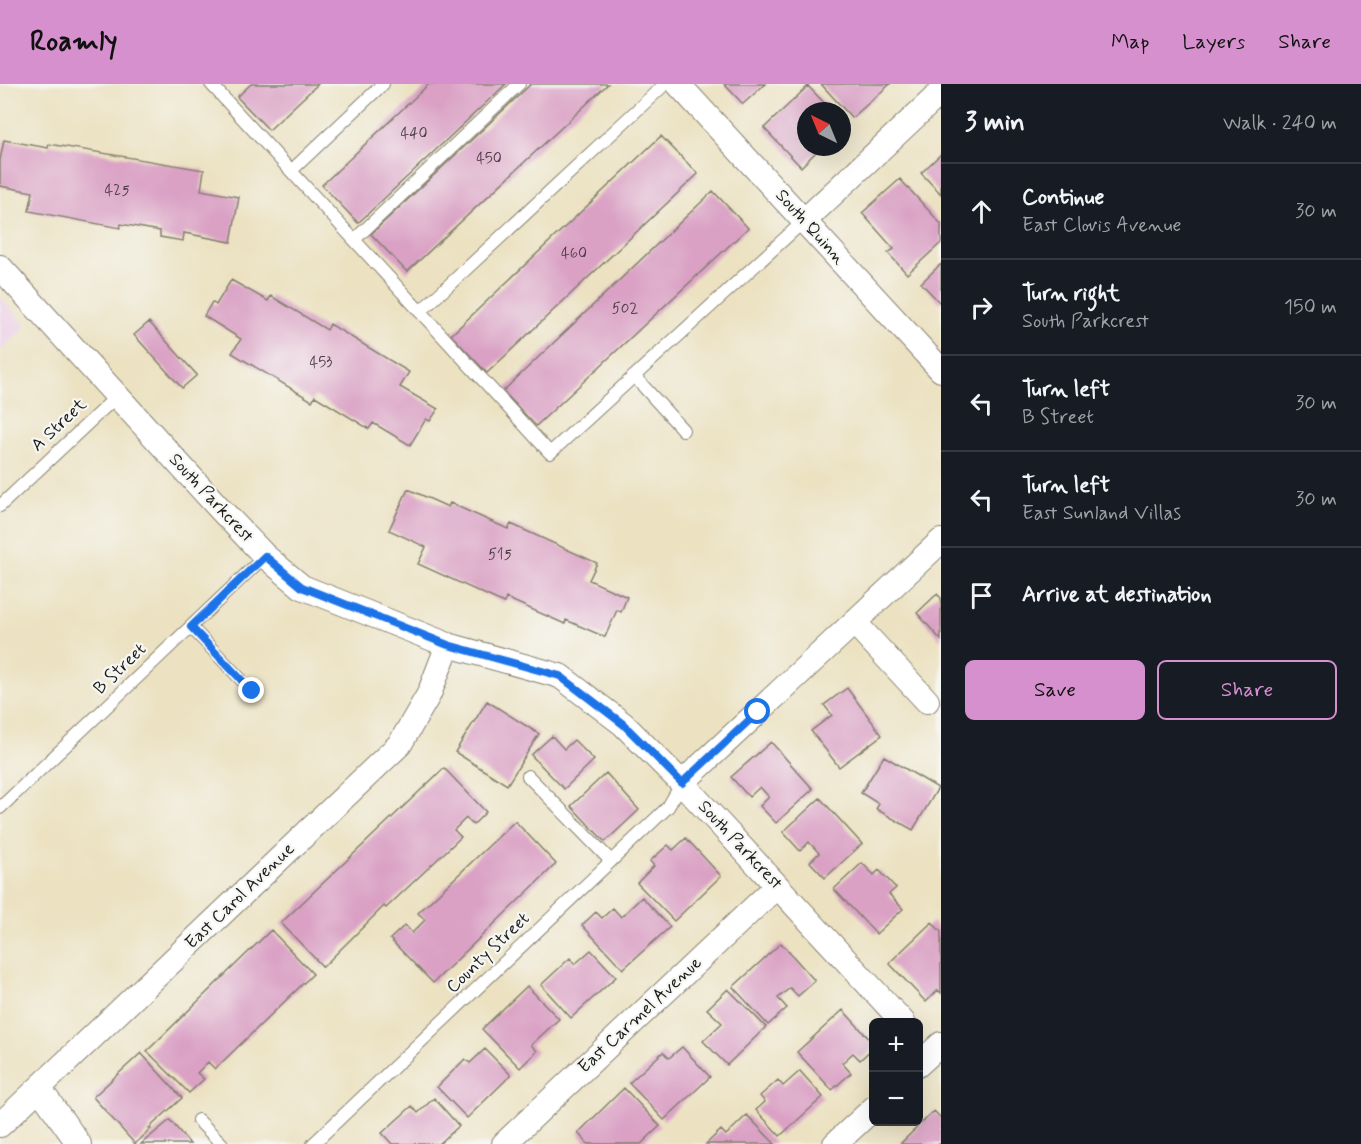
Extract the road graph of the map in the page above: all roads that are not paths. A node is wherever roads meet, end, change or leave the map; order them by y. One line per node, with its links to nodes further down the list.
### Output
1 (211, 84): 7 (lane)
2 (383, 84): 7 (lane)
3 (519, 84): 9 (lane)
4 (665, 84): 11 (lane)
5 (678, 84): 8 (street, South Quinn)
6 (941, 92): 8 (street)
7 (291, 171): 9 (lane)
8 (805, 220): 12 (street, South Quinn); 13 (lane)
9 (354, 240): 11 (lane)
10 (0, 267): 14 (street, South Parkcrest)
11 (420, 312): 13 (lane)
12 (941, 370)
13 (634, 376): 15 (lane)
14 (117, 396): 16 (lane, A Street); 18 (street, South Parkcrest)
15 (683, 430)
16 (0, 506)
17 (941, 542): 19 (street)
18 (265, 556): 20 (lane, B Street); 21 (street, South Parkcrest)
19 (854, 622): 23 (street); 25 (street)
20 (191, 627): 22 (lane); 26 (lane, B Street)
21 (448, 645): 25 (street, South Parkcrest); 30 (street, East Carol Avenue)
22 (252, 691)
23 (927, 701)
24 (528, 776): 27 (lane)
25 (682, 783): 27 (lane, County Street); 28 (street, South Parkcrest)
26 (0, 808)
27 (611, 861): 36 (lane, County Street)
28 (777, 886): 29 (street, South Parkcrest); 37 (street, East Carmel Avenue)
29 (898, 1018)
30 (39, 1088): 33 (street, East Carol Avenue); 34 (street)
31 (869, 1112): 38 (street)
32 (198, 1120): 35 (lane)
33 (0, 1125)
34 (79, 1144)
35 (222, 1144)
36 (313, 1144)
37 (504, 1144)
38 (835, 1144)

